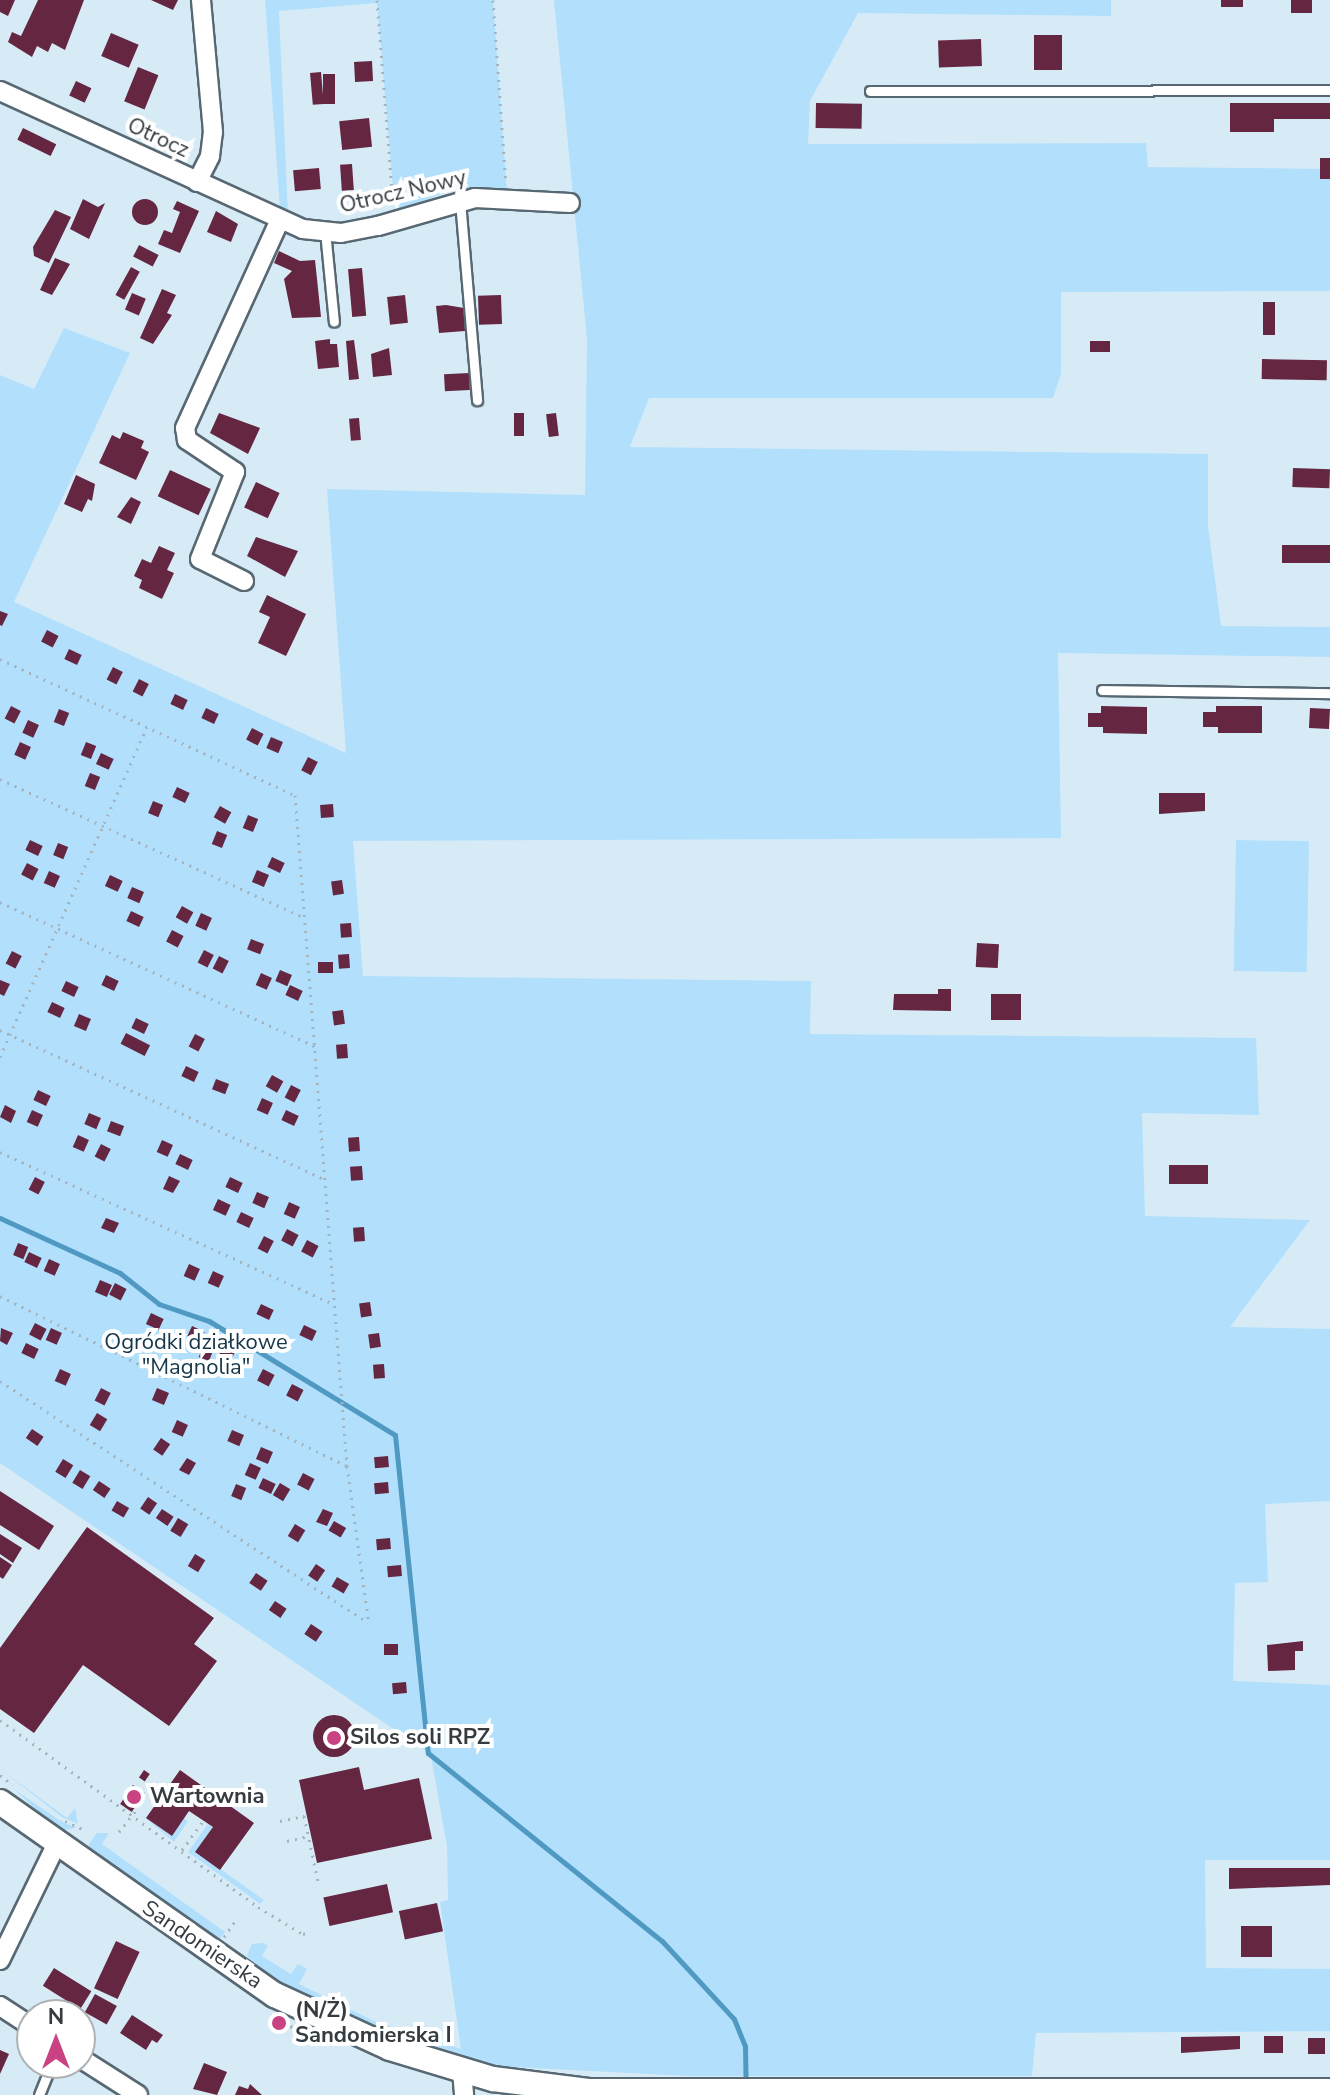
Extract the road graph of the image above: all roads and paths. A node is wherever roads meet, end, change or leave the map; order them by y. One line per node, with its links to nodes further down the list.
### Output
1 (201, 0): 7 (street)
2 (377, 0): 11 (path)
3 (493, 0): 8 (path)
4 (1330, 90): 6 (lane)
5 (0, 91): 7 (street, Otrocz)
6 (870, 91)
7 (197, 182): 12 (street, Otrocz)
8 (509, 200): 9 (street, Otrocz Nowy); 10 (street, Otrocz Nowy)
9 (460, 201): 11 (street, Otrocz Nowy); 15 (lane)
10 (570, 203)
11 (395, 219): 13 (street, Otrocz Nowy)
12 (288, 224): 13 (street, Otrocz Nowy); 16 (street)
13 (325, 231): 14 (lane)
14 (334, 322)
15 (477, 400)
16 (244, 581)
17 (0, 659): 20 (path)
18 (1102, 690): 19 (lane)
19 (1330, 693)
20 (147, 727): 22 (path); 24 (path)
21 (0, 779): 22 (path)
22 (103, 826): 24 (path); 25 (path)
23 (0, 902): 25 (path)
24 (305, 918): 28 (path)
25 (58, 928): 27 (path); 28 (path)
26 (0, 1030): 27 (path)
27 (10, 1034): 29 (path); 31 (path)
28 (315, 1046): 31 (path)
29 (0, 1057)
30 (0, 1152): 33 (path)
31 (326, 1180): 33 (path)
32 (0, 1296): 35 (path)
33 (336, 1305): 35 (path)
34 (0, 1381): 35 (path)
35 (347, 1466)
36 (0, 1720): 39 (path)
37 (0, 1802): 45 (street, Sandomierska)
38 (136, 1810): 39 (path)
39 (132, 1815): 42 (path); 46 (path)
40 (203, 1821): 46 (path)
41 (280, 1821): 43 (path)
42 (119, 1832)
43 (308, 1836): 44 (path); 47 (path)
44 (287, 1841)
45 (57, 1843): 51 (street); 53 (street, Sandomierska)
46 (181, 1851): 49 (path)
47 (318, 1881)
48 (238, 1917): 50 (path)
49 (310, 1932)
50 (217, 1940)
51 (0, 1960)
52 (96, 2068): 59 (street)
53 (464, 2079): 55 (street, Sandomierska)
54 (1330, 2091): 58 (street, Sandomierska)
55 (834, 2093): 56 (street, Sandomierska)
56 (933, 2093): 57 (street, Sandomierska)
57 (1026, 2093): 58 (street, Sandomierska)
58 (1245, 2093)
59 (138, 2095)

